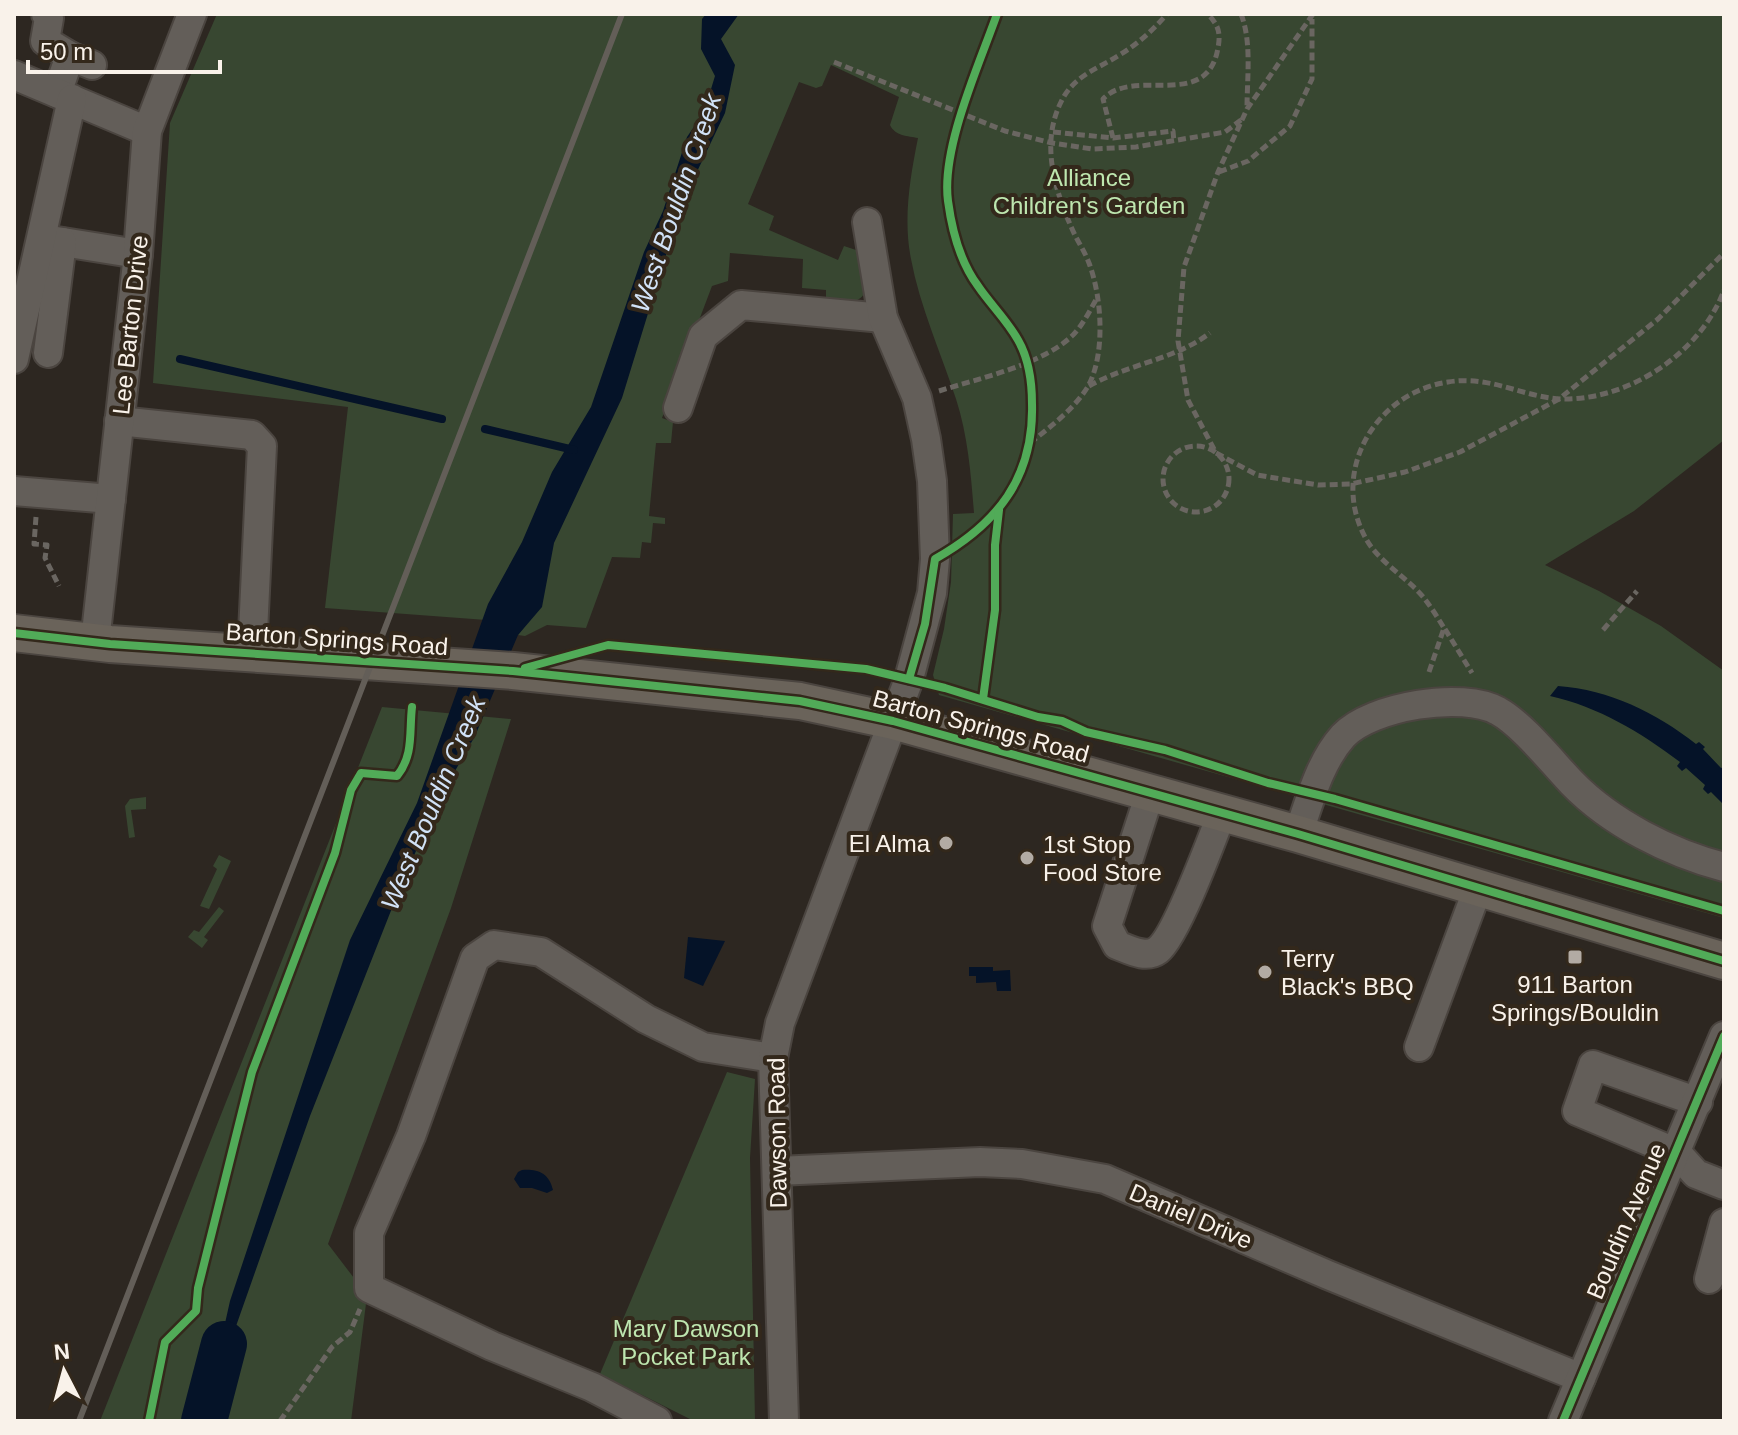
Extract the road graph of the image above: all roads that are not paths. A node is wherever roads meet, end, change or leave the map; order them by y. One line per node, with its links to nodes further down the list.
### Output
1 (46, 14): 4 (street)
2 (184, 16): 5 (street, Lee Barton Drive)
3 (14, 75): 4 (street)
4 (65, 96): 5 (street); 7 (street)
5 (147, 131): 8 (street, Lee Barton Drive)
6 (867, 222): 9 (street)
7 (51, 240): 8 (street); 10 (street); 11 (street)
8 (138, 254): 13 (street, Lee Barton Drive)
9 (883, 318): 12 (street); 19 (street, Dawson Road)
10 (48, 353)
11 (14, 359)
12 (678, 408)
13 (119, 421): 15 (street, Lee Barton Drive); 18 (street)
14 (14, 491): 15 (street)
15 (111, 499): 17 (street, Lee Barton Drive)
16 (14, 633): 17 (main road, Barton Springs Road)
17 (95, 642): 18 (main road, Barton Springs Road)
18 (252, 653): 19 (main road, Barton Springs Road)
19 (893, 721): 20 (main road, Barton Springs Road); 28 (street, Dawson Road)
20 (1150, 793): 21 (main road, Barton Springs Road); 21 (street)
21 (1222, 813): 22 (main road, Barton Springs Road)
22 (1298, 834): 23 (street); 24 (main road, Barton Springs Road)
23 (1724, 867)
24 (1478, 888): 25 (main road, Barton Springs Road); 27 (street)
25 (1724, 961)
26 (1724, 1036): 29 (street, Bouldin Avenue)
27 (1419, 1047)
28 (773, 1058): 31 (street, Dawson Road); 36 (street)
29 (1698, 1102): 30 (street, Bouldin Avenue); 30 (street)
30 (1677, 1153): 32 (street); 35 (street, Bouldin Avenue)
31 (777, 1171): 35 (street, Daniel Drive); 38 (street, Dawson Road)
32 (1724, 1185)
33 (1724, 1223): 34 (street)
34 (1709, 1279)
35 (1581, 1378): 39 (street, Bouldin Avenue)
36 (631, 1414): 37 (street)
37 (657, 1421)
38 (784, 1421)
39 (1563, 1421)

